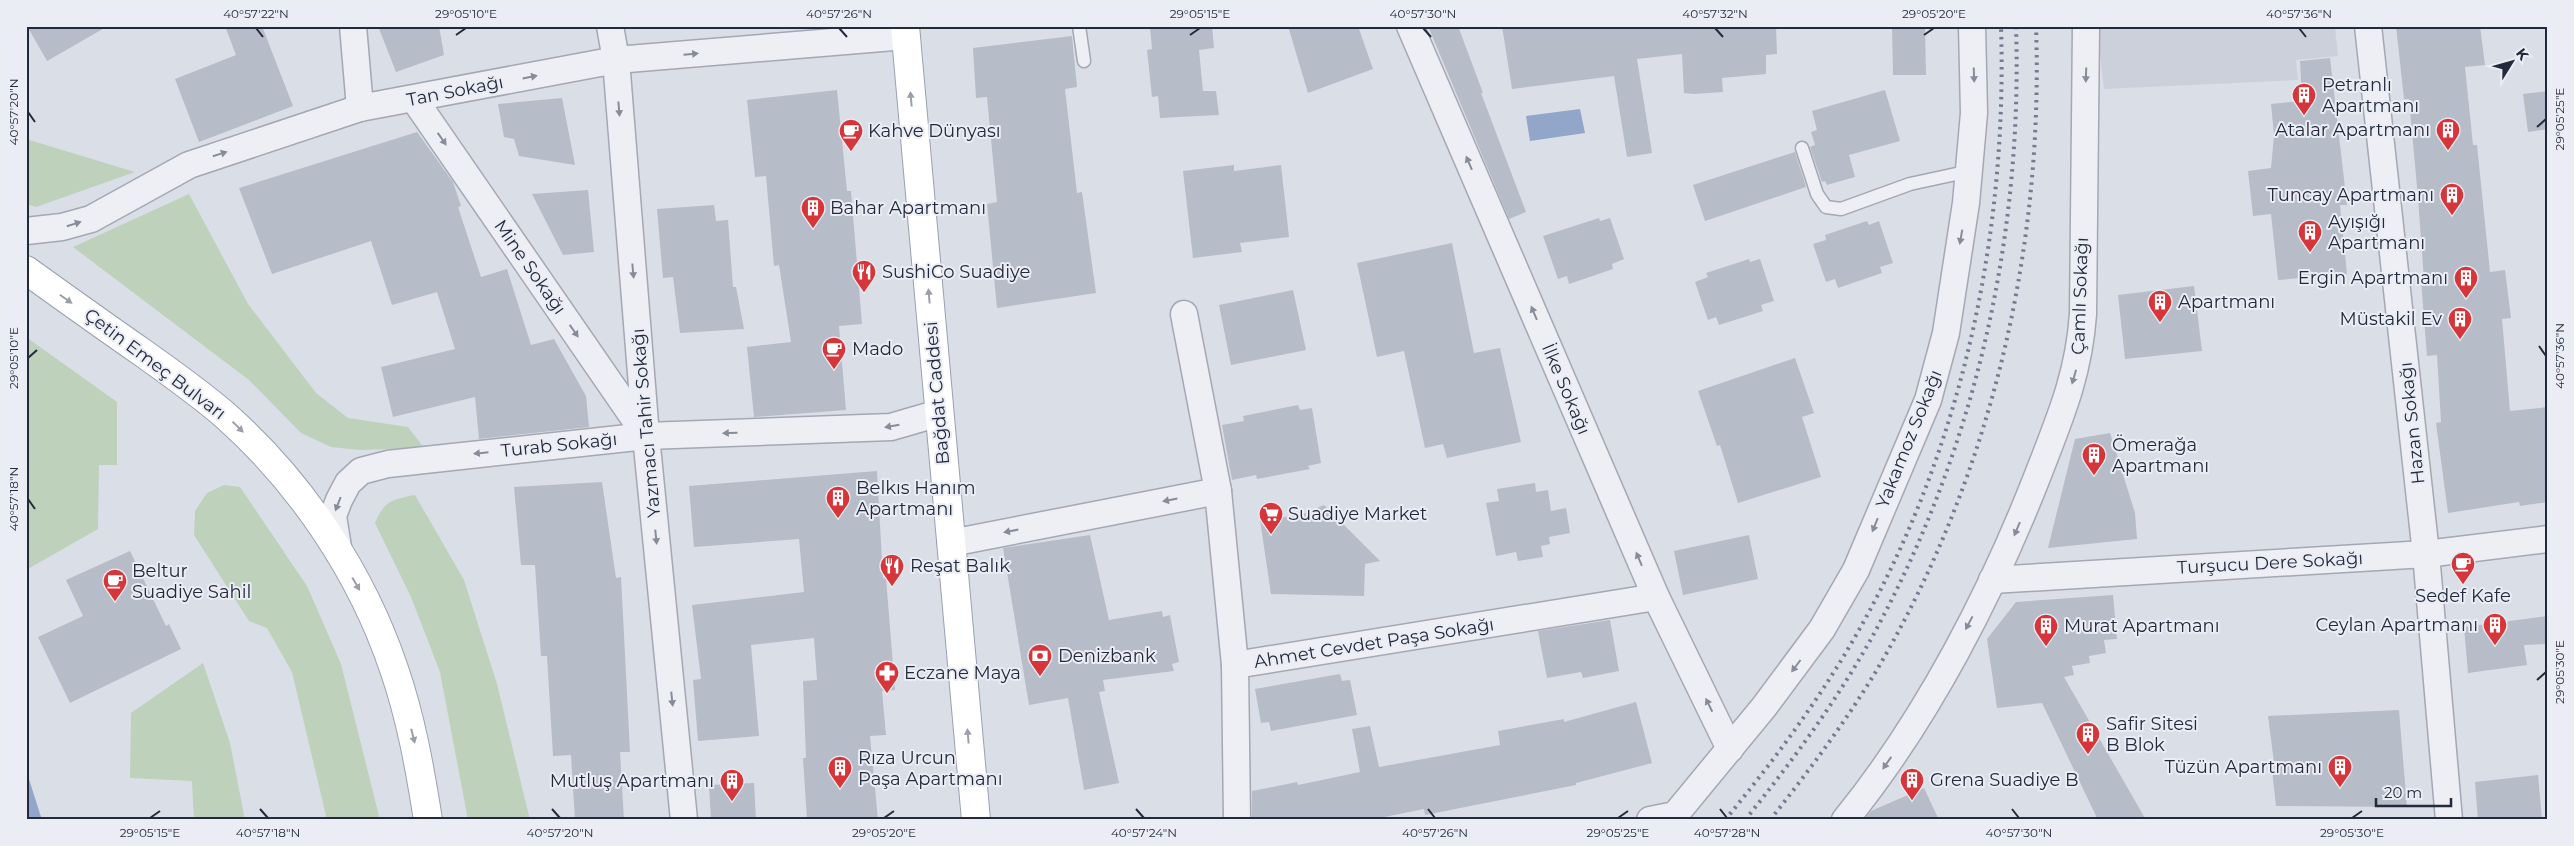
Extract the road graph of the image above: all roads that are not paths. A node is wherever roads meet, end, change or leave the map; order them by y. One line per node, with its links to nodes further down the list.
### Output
1 (353, 26): 12 (street)
2 (610, 26): 9 (street, Yazmacı Tahir Sokağı)
3 (1079, 26): 10 (lane)
4 (1410, 26): 26 (street, İlke Sokağı, one-way to 4)
5 (1972, 26): 14 (street, Yakamoz Sokağı, one-way to 14)
6 (2086, 26): 25 (street, Çamlı Sokağı, one-way to 25)
7 (2368, 26): 23 (street, Hazan Sokağı)
8 (905, 31): 9 (street, Tan Sokağı, one-way to 8); 18 (main road, Bağdat Caddesi, one-way to 8)
9 (616, 60): 11 (street, Tan Sokağı, one-way to 9); 19 (street, Yazmacı Tahir Sokağı, one-way to 19)
10 (1084, 61)
11 (414, 99): 12 (street, Tan Sokağı); 19 (street, Mine Sokağı, one-way to 19)
12 (360, 108): 15 (street, Tan Sokağı, one-way to 12)
13 (1802, 148): 14 (lane)
14 (1970, 170): 28 (street, Yakamoz Sokağı, one-way to 28)
15 (26, 231)
16 (26, 270): 24 (main road, Çetin Emeç Bulvarı, one-way to 24)
17 (1184, 314): 20 (street, Ahmet Cevdet Paşa Sokağı)
18 (939, 413): 19 (street, Turab Sokağı, one-way to 19); 22 (main road, Bağdat Caddesi)
19 (646, 436): 24 (street, Turab Sokağı, one-way to 24); 30 (street, Yazmacı Tahir Sokağı, one-way to 30)
20 (1218, 491): 22 (street, one-way to 22); 27 (street, Ahmet Cevdet Paşa Sokağı)
21 (2548, 539): 23 (street, Turşucu Dere Sokağı)
22 (951, 543): 31 (main road, Bağdat Caddesi, one-way to 22)
23 (2426, 554): 25 (street, Turşucu Dere Sokağı); 35 (street, Hazan Sokağı)
24 (340, 555): 29 (main road, Çetin Emeç Bulvarı, one-way to 29)
25 (1992, 580): 34 (street, Çamlı Sokağı, one-way to 34)
26 (1656, 597): 27 (street, Ahmet Cevdet Paşa Sokağı); 28 (street, İlke Sokağı, one-way to 26)
27 (1235, 666): 32 (street)
28 (1730, 749): 33 (street, Yakamoz Sokağı)
29 (428, 820)
30 (684, 820)
31 (976, 820)
32 (1237, 820)
33 (1650, 820)
34 (1845, 820)
35 (2449, 820)

